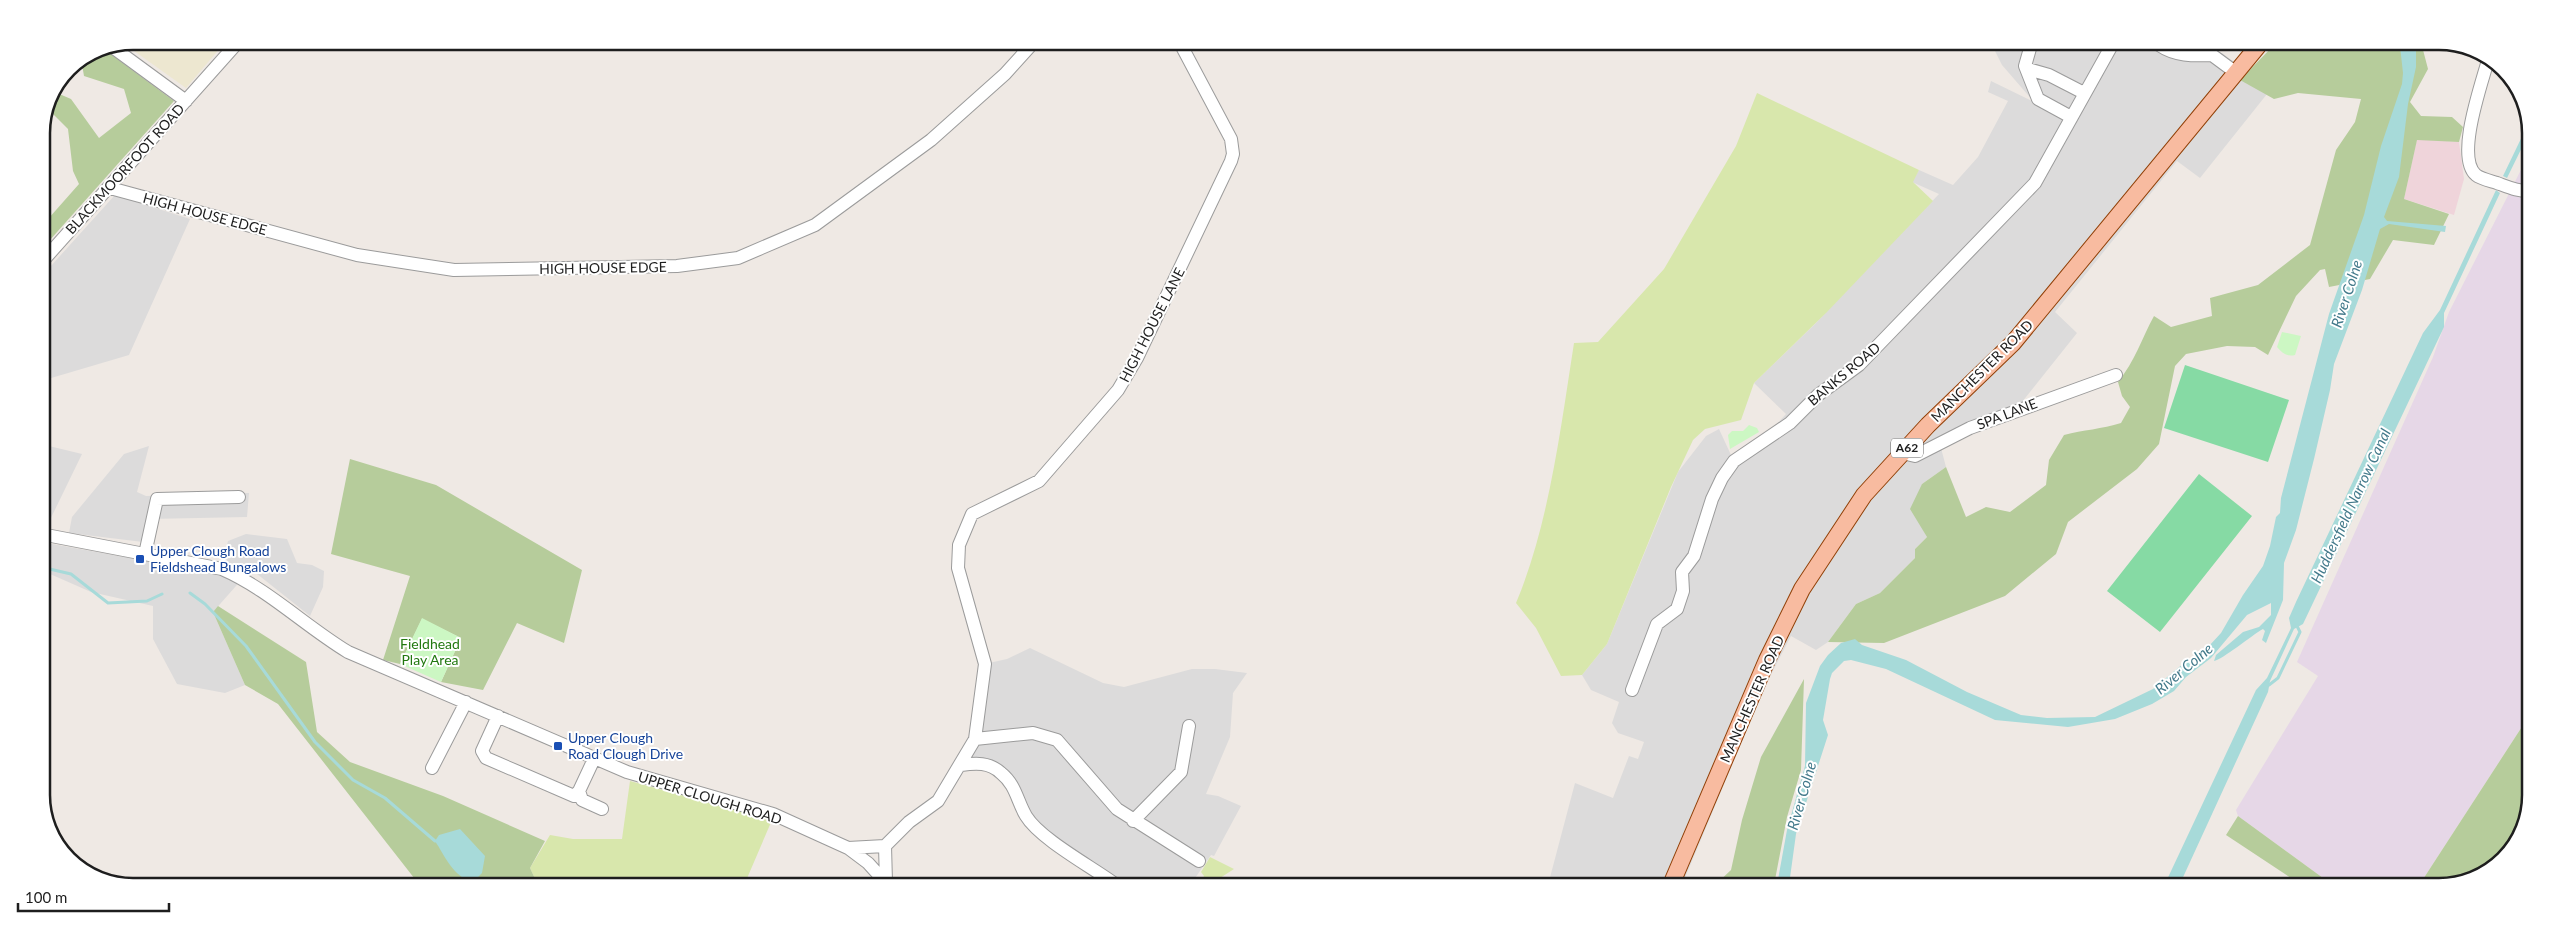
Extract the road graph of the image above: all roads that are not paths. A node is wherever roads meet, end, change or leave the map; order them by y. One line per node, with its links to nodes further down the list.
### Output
1 (232, 50): 14 (street)
2 (1027, 50): 16 (street, HIGH HOUSE EDGE)
3 (1184, 50): 28 (street, HIGH HOUSE LANE)
4 (2029, 50): 11 (street)
5 (2109, 50): 13 (street, BANKS ROAD)
6 (2170, 50): 7 (street)
7 (2212, 50): 12 (street)
8 (2254, 50): 12 (main road, MANCHESTER ROAD / A62)
9 (119, 52): 14 (street, BLACKMOORFOOT ROAD)
10 (2487, 65): 17 (street)
11 (2028, 69): 13 (street); 15 (street)
12 (2235, 72): 20 (main road, MANCHESTER ROAD / A62)
13 (2084, 92): 15 (street, BANKS ROAD)
14 (186, 101): 16 (street, BLACKMOORFOOT ROAD)
15 (2071, 118): 24 (street, BANKS ROAD)
16 (110, 188): 18 (street, BLACKMOORFOOT ROAD)
17 (2522, 190)
18 (50, 253)
19 (2116, 375): 20 (street, SPA LANE)
20 (1902, 453): 41 (main road, MANCHESTER ROAD / A62)
21 (239, 497): 23 (street)
22 (50, 536): 23 (street, UPPER CLOUGH ROAD)
23 (145, 554): 25 (street, UPPER CLOUGH ROAD)
24 (1632, 690)
25 (466, 702): 26 (street, UPPER CLOUGH ROAD); 31 (street)
26 (498, 716): 29 (street, UPPER CLOUGH ROAD); 32 (street)
27 (1189, 726): 34 (street)
28 (975, 739): 30 (street, HIGH HOUSE LANE); 34 (street)
29 (594, 759): 32 (street); 36 (street, UPPER CLOUGH ROAD)
30 (961, 765): 35 (street, HIGH HOUSE LANE); 40 (street)
31 (432, 768)
32 (579, 791): 33 (street)
33 (602, 809)
34 (1134, 821): 37 (street)
35 (885, 846): 36 (street); 39 (street)
36 (848, 848): 38 (street, UPPER CLOUGH ROAD)
37 (1199, 861)
38 (882, 878)
39 (886, 878)
40 (1107, 878)
41 (1674, 878)

